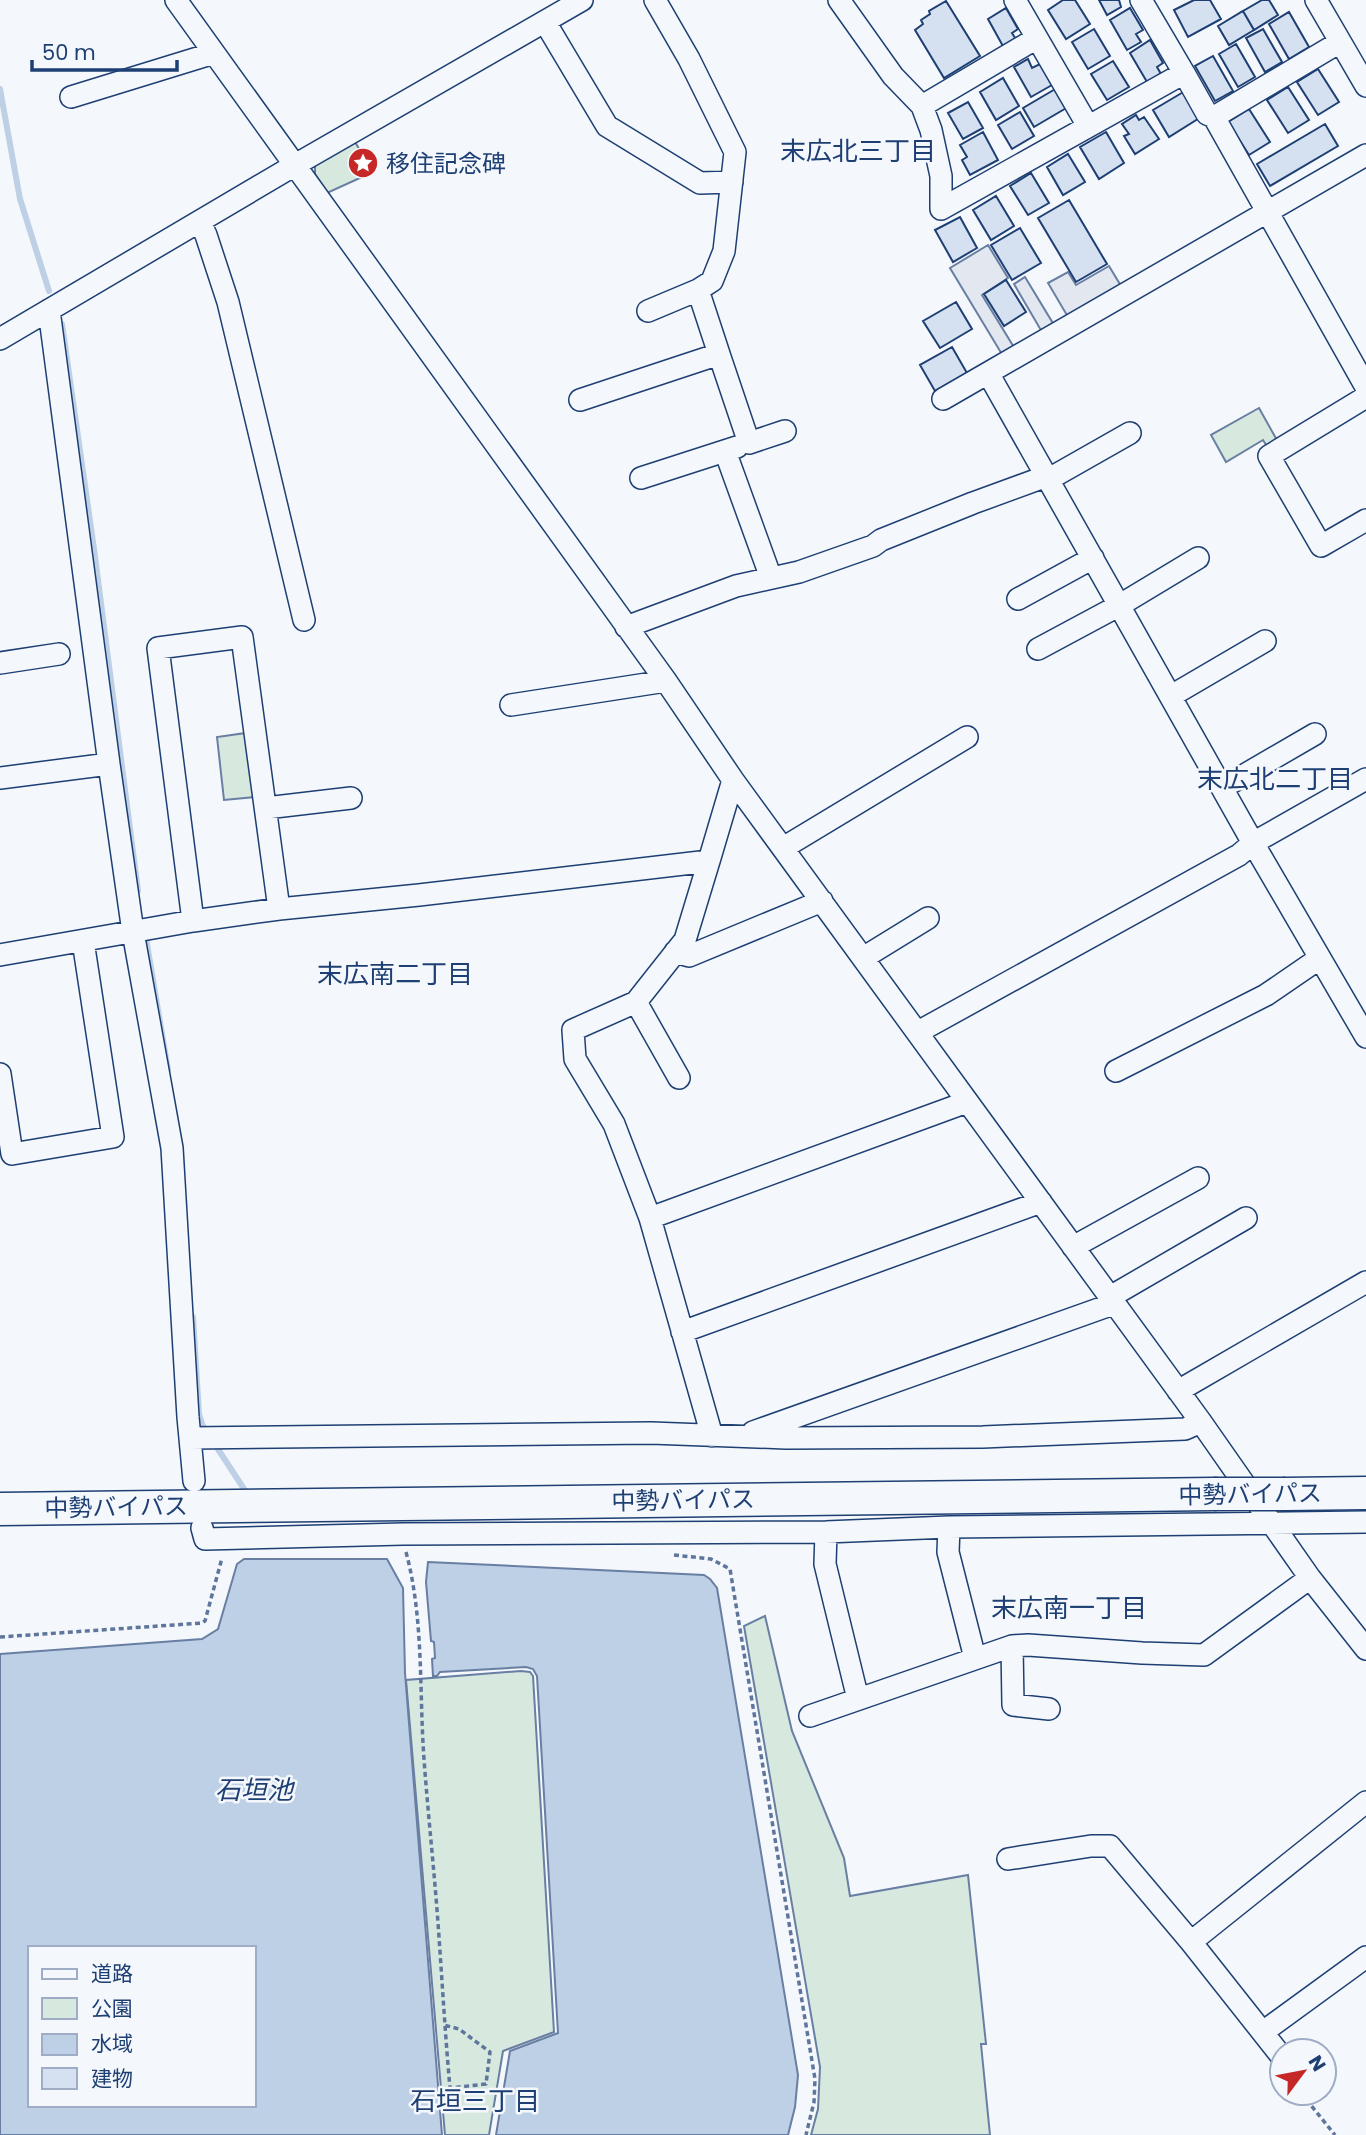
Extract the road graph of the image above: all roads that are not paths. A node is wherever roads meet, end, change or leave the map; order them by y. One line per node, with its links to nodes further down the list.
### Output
1 (176, 0): 11 (street)
2 (582, 0): 8 (street)
3 (654, 0): 20 (street)
4 (839, 0): 15 (street)
5 (1015, 0): 9 (street)
6 (1141, 0): 12 (street)
7 (1316, 0): 10 (street)
8 (545, 22): 19 (street); 20 (street)
9 (1037, 38): 15 (street); 17 (street)
10 (1340, 42): 13 (street); 16 (street)
11 (214, 53): 14 (street); 19 (street)
12 (1184, 73): 16 (street); 17 (street)
13 (1366, 86)
14 (71, 97)
15 (922, 106): 17 (street)
16 (1214, 117): 21 (street)
17 (1088, 126)
18 (1366, 155): 21 (street)
19 (295, 166): 22 (street); 46 (street)
20 (732, 182): 23 (street)
21 (1268, 212): 28 (street); 29 (street)
22 (200, 222): 24 (street); 45 (street)
23 (698, 290): 25 (street); 27 (street)
24 (49, 310): 26 (street); 56 (street)
25 (648, 311)
26 (0, 339)
27 (719, 354): 32 (street); 35 (street)
28 (988, 373): 31 (street); 37 (street)
29 (1366, 387)
30 (1366, 397): 39 (street)
31 (943, 399)
32 (580, 400)
33 (785, 431): 35 (street)
34 (1130, 433): 37 (street)
35 (749, 443): 36 (street)
36 (725, 451): 38 (street); 42 (street)
37 (1048, 477): 40 (street); 42 (street)
38 (641, 478)
39 (1366, 520)
40 (1093, 558): 43 (street); 44 (street)
41 (1198, 558): 44 (street)
42 (771, 578): 46 (street)
43 (1018, 599)
44 (1120, 605): 48 (street); 52 (street)
45 (304, 621)
46 (626, 627): 51 (street)
47 (1265, 641): 52 (street)
48 (1038, 649)
49 (59, 654): 50 (street)
50 (0, 663)
51 (666, 681): 53 (street); 59 (street)
52 (1171, 696): 60 (street)
53 (511, 705)
54 (1315, 734): 60 (street)
55 (967, 737): 64 (street)
56 (109, 764): 57 (street); 70 (street)
57 (0, 778)
58 (1366, 779): 63 (street)
59 (733, 780): 64 (street); 65 (street)
60 (1222, 788): 63 (street)
61 (351, 798): 62 (street)
62 (266, 808): 67 (street); 69 (street)
63 (1253, 843): 75 (street); 77 (street)
64 (783, 848): 66 (street)
65 (709, 861): 67 (street); 72 (street)
66 (822, 901): 72 (street); 74 (street)
67 (279, 909): 69 (street)
68 (928, 918): 74 (street)
69 (193, 920): 70 (street)
70 (142, 930): 71 (street); 95 (street)
71 (82, 941): 73 (street); 80 (street)
72 (675, 953): 76 (street)
73 (0, 955)
74 (863, 958): 77 (street)
75 (1320, 958): 78 (street); 79 (street)
76 (636, 1002): 81 (street); 85 (street)
77 (918, 1032): 82 (street)
78 (1366, 1034)
79 (1116, 1071)
80 (0, 1074)
81 (679, 1078)
82 (967, 1102): 84 (street); 85 (street)
83 (1198, 1178): 87 (street)
84 (1041, 1202): 87 (street); 90 (street)
85 (650, 1218): 90 (street)
86 (1246, 1218): 89 (street)
87 (1073, 1247): 89 (street)
88 (1366, 1282): 91 (street)
89 (1112, 1300): 91 (street); 94 (street)
90 (682, 1332): 93 (street)
91 (1178, 1391): 92 (street)
92 (1200, 1422): 94 (street); 100 (street)
93 (712, 1436): 94 (street); 95 (street)
94 (741, 1436)
95 (190, 1438): 96 (street)
96 (194, 1480)
97 (1366, 1493): 98 (highway, 中勢バイパス, bridge)
98 (0, 1509)
99 (1366, 1522): 100 (street)
100 (1272, 1524): 101 (street); 104 (street)
101 (949, 1527): 103 (street); 107 (street)
102 (201, 1528): 103 (street)
103 (826, 1532): 108 (street)
104 (1310, 1578): 105 (street); 106 (street)
105 (1012, 1646): 107 (street); 109 (street)
106 (1366, 1649)
107 (975, 1658): 108 (street)
108 (858, 1699): 110 (street)
109 (1049, 1709)
110 (810, 1716)
111 (1366, 1802): 113 (street)
112 (1008, 1859): 113 (street)
113 (1191, 1942): 115 (street)
114 (1366, 1957): 115 (street)
115 (1263, 2032): 116 (street)
116 (1268, 2039)

